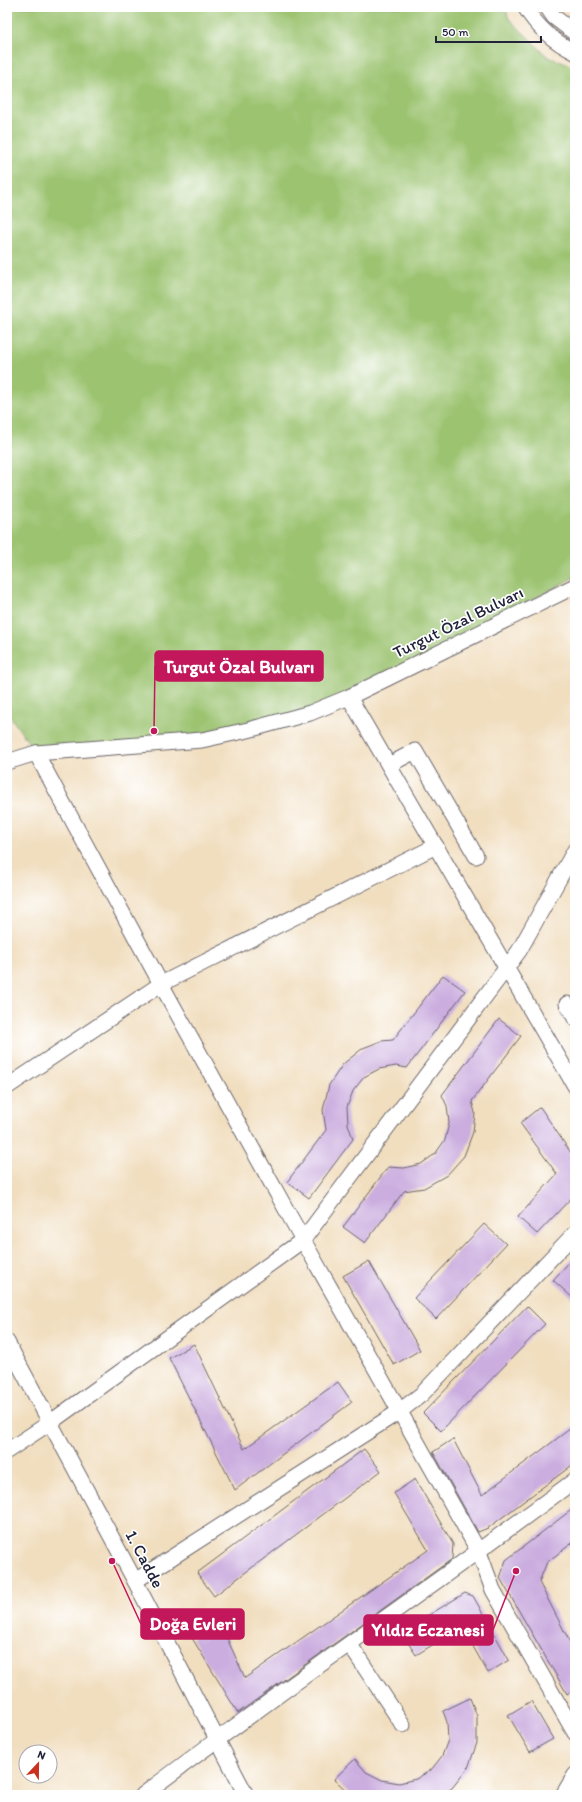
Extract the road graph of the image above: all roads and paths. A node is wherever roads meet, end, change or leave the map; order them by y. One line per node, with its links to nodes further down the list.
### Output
1 (525, 7): 4 (street)
2 (547, 7): 3 (street)
3 (575, 33)
4 (575, 52)
5 (575, 586): 6 (street, Turgut Özal Bulvarı)
6 (349, 697): 7 (street, Turgut Özal Bulvarı); 9 (street)
7 (36, 753): 8 (street, Turgut Özal Bulvarı); 14 (street)
8 (7, 762)
9 (389, 765): 10 (street); 12 (street)
10 (436, 846): 13 (street); 14 (street)
11 (575, 850): 13 (street)
12 (476, 856)
13 (506, 970): 18 (street); 20 (street)
14 (161, 984): 17 (street); 20 (street)
15 (567, 1004): 16 (street)
16 (575, 1018)
17 (8, 1084)
18 (575, 1086)
19 (575, 1233): 22 (street)
20 (303, 1240): 22 (street); 23 (street)
21 (7, 1342): 23 (street, 1. Cadde)
22 (400, 1411): 26 (street); 27 (street)
23 (51, 1422): 24 (street); 27 (street, 1. Cadde)
24 (7, 1451)
25 (575, 1480): 26 (street)
26 (479, 1552): 28 (street); 30 (street)
27 (135, 1581): 31 (street, 1. Cadde)
28 (350, 1645): 29 (street); 31 (street)
29 (403, 1725)
30 (575, 1732)
31 (218, 1738): 33 (street); 34 (street, 1. Cadde)
32 (575, 1775): 35 (street)
33 (143, 1795)
34 (246, 1795)
35 (562, 1795)

